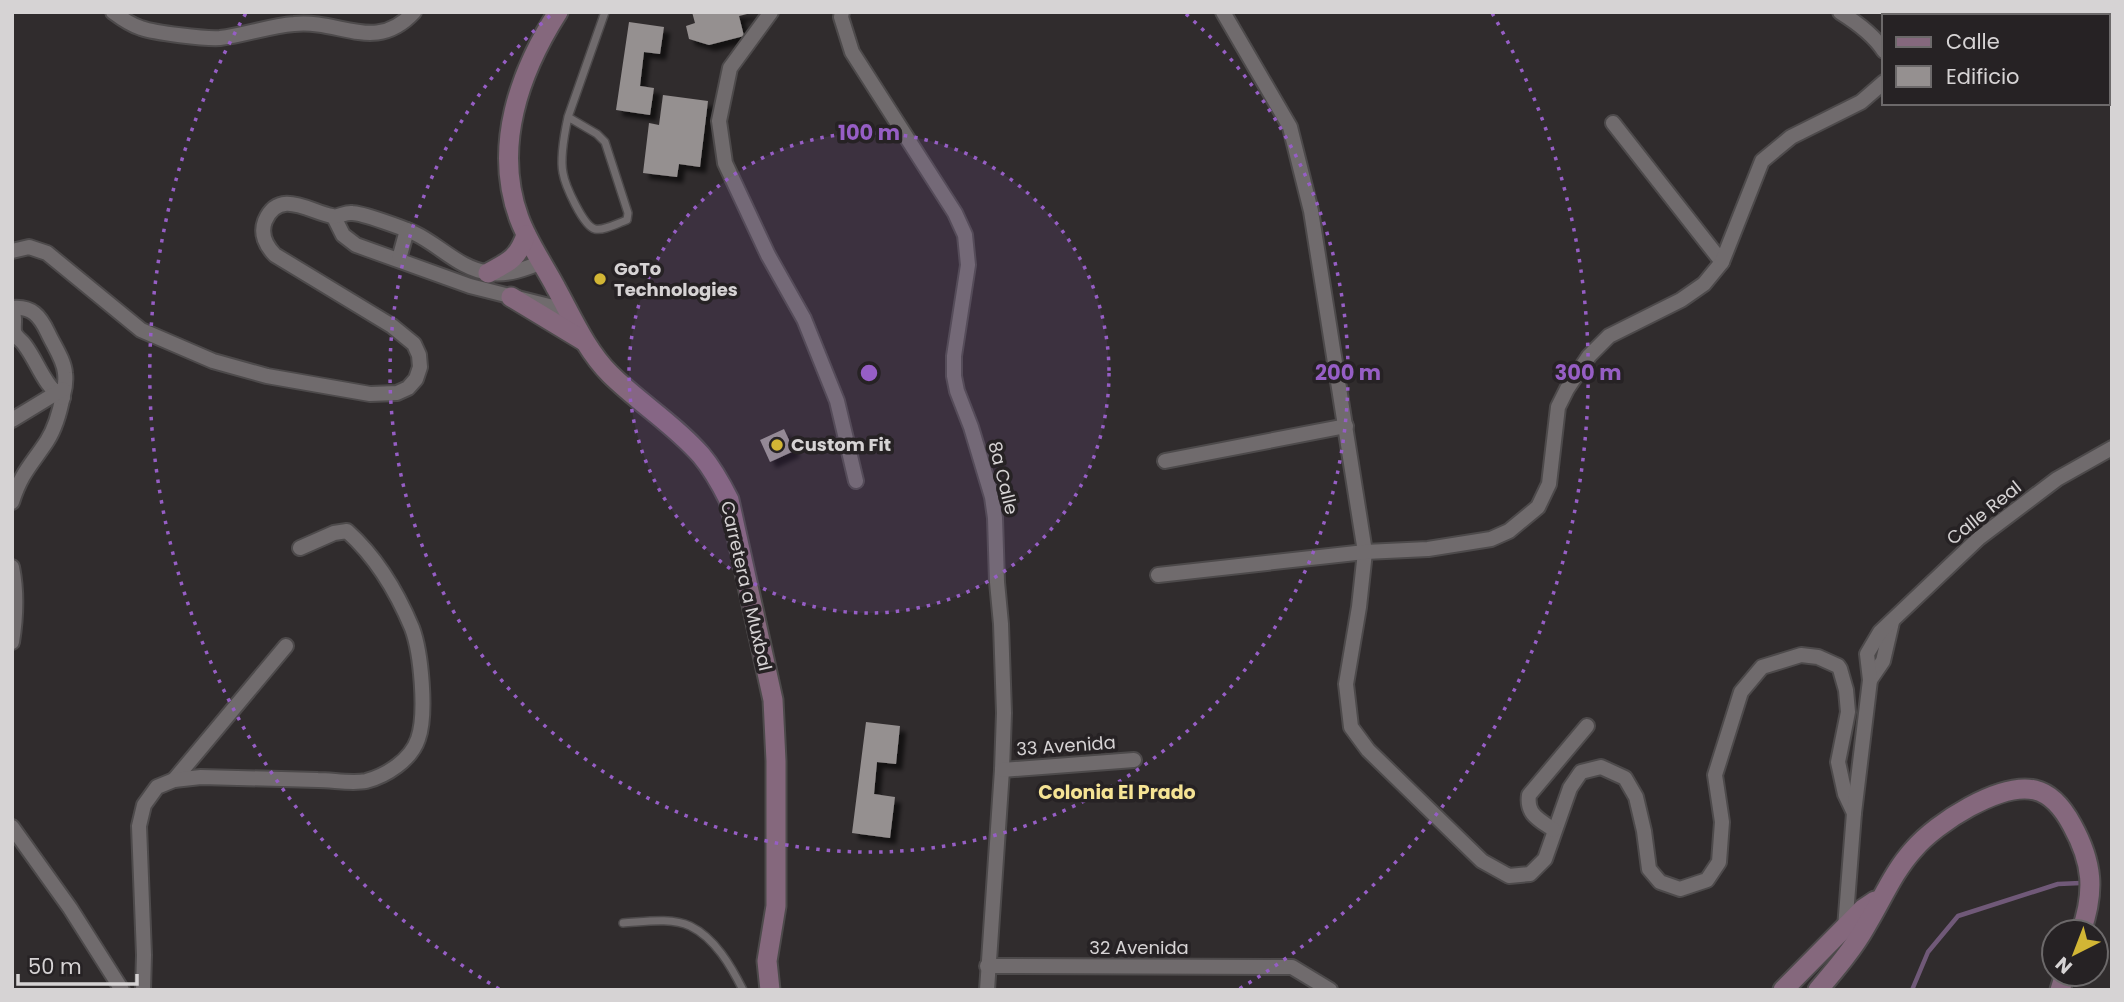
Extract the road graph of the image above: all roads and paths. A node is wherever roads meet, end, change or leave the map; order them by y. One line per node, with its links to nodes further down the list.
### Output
1 (113, 12): 2 (street)
2 (414, 12)
3 (558, 12): 15 (main road, Carretera a Muxbal)
4 (605, 12): 11 (lane)
5 (771, 12): 33 (street)
6 (842, 12): 43 (street, 8a Calle)
7 (1223, 12): 30 (street)
8 (1840, 12): 9 (street)
9 (1882, 47)
10 (1882, 84): 19 (street)
11 (569, 117): 11 (lane)
12 (1614, 123): 19 (street)
13 (334, 217): 14 (street); 16 (street); 17 (street)
14 (407, 230): 17 (street); 20 (street)
15 (526, 235): 18 (main road, Carretera a Muxbal); 20 (main road)
16 (12, 251)
17 (399, 258): 21 (street)
18 (542, 262): 20 (street); 23 (main road, Carretera a Muxbal)
19 (1722, 262): 36 (street)
20 (488, 273)
21 (511, 297): 23 (street); 26 (main road)
22 (12, 309): 24 (street); 25 (street)
23 (569, 311): 26 (main road, Carretera a Muxbal)
24 (45, 326): 27 (street); 28 (street)
25 (13, 331): 27 (street)
26 (585, 341): 59 (main road, Carretera a Muxbal)
27 (24, 343): 28 (street)
28 (61, 393): 29 (street); 34 (street)
29 (12, 420)
30 (1346, 426): 32 (street); 36 (street)
31 (2112, 448): 45 (street, Calle Real)
32 (1165, 461)
33 (856, 481)
34 (12, 502)
35 (300, 548): 44 (street)
36 (1365, 552): 38 (street); 47 (street)
37 (12, 567): 39 (street)
38 (1158, 575)
39 (12, 642)
40 (286, 646): 44 (street)
41 (1587, 726): 47 (street)
42 (1134, 760): 43 (street, 33 Avenida)
43 (1002, 770): 53 (street, 8a Calle)
44 (174, 780): 57 (street)
45 (1854, 813): 47 (street); 51 (street, Calle Real)
46 (12, 827): 56 (street)
47 (1554, 830)
48 (1881, 897): 49 (main road); 51 (main road); 54 (main road)
49 (2085, 918)
50 (623, 923): 58 (lane)
51 (1845, 930): 52 (main road); 54 (main road)
52 (1815, 959): 54 (main road); 55 (main road)
53 (987, 966): 60 (street, 8a Calle); 61 (street, 32 Avenida)
54 (1830, 976)
55 (1786, 988)
56 (122, 990)
57 (144, 990)
58 (743, 990)
59 (770, 990)
60 (987, 990)
61 (1330, 990)

